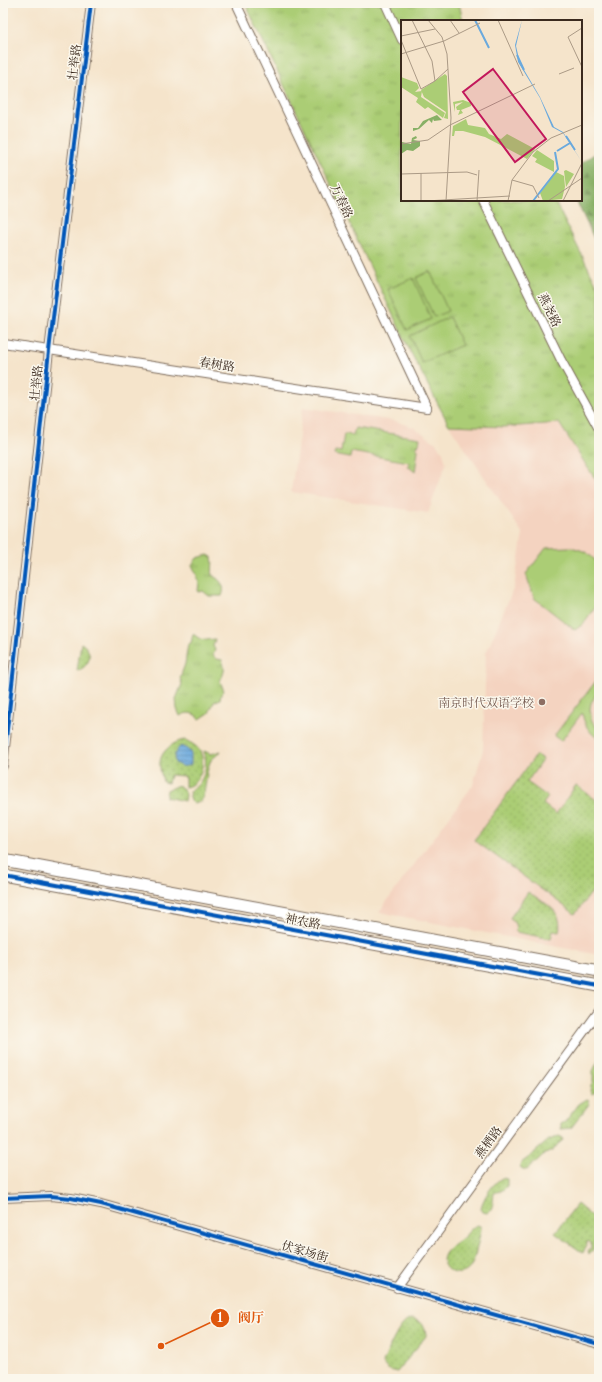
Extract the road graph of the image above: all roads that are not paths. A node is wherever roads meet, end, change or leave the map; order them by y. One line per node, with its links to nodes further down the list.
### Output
1 (91, 3): 7 (street, 壮举路)
2 (236, 3): 8 (street, 万春路)
3 (385, 3): 4 (street)
4 (401, 38)
5 (483, 201): 9 (street, 燕尧路)
6 (3, 343): 7 (street, 春树路)
7 (49, 351): 8 (street, 春树路); 10 (street, 壮举路)
8 (427, 408)
9 (599, 429)
10 (3, 766)
11 (3, 860): 13 (street, 神农路)
12 (3, 875): 14 (street, 神农路)
13 (599, 971)
14 (599, 986)
15 (599, 1011): 17 (street, 燕栖路)
16 (3, 1198): 17 (street, 伏家场街)
17 (397, 1288): 18 (street, 伏家场街)
18 (599, 1344)

